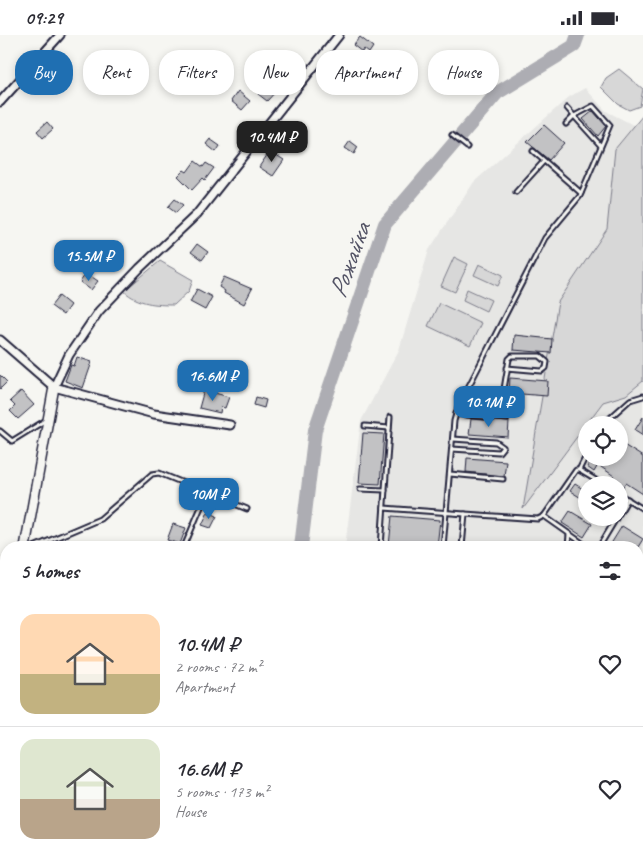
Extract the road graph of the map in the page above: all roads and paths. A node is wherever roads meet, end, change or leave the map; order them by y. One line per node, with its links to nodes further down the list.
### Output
1 (60, 35): 3 (street)
2 (339, 35): 16 (street)
3 (0, 103)
4 (567, 108): 5 (lane)
5 (574, 116): 6 (lane); 8 (lane); 8 (lane)
6 (566, 124)
7 (452, 135): 9 (lane)
8 (601, 146): 13 (lane)
9 (467, 147)
10 (533, 151): 11 (lane)
11 (544, 161): 12 (lane); 13 (lane)
12 (516, 192)
13 (581, 193): 17 (lane)
14 (0, 340): 16 (street)
15 (508, 369): 15 (lane); 17 (lane)
16 (54, 387): 22 (street); 24 (street)
17 (467, 389): 19 (lane)
18 (643, 396): 20 (lane)
19 (456, 414): 23 (lane); 28 (lane)
20 (612, 416)
21 (390, 417): 26 (lane)
22 (49, 418): 27 (lane); 47 (street)
23 (506, 419)
24 (230, 425)
25 (366, 426): 26 (lane)
26 (389, 428): 36 (lane)
27 (0, 431)
28 (453, 439): 29 (lane); 29 (lane)
29 (452, 449): 32 (lane)
30 (581, 466): 31 (lane)
31 (579, 470): 33 (lane); 44 (lane)
32 (450, 474): 34 (lane); 42 (lane)
33 (589, 476)
34 (503, 479)
35 (360, 489): 36 (lane)
36 (385, 490): 39 (lane)
37 (207, 493): 40 (lane); 48 (lane); 49 (lane)
38 (628, 499): 41 (lane)
39 (383, 508): 42 (lane); 50 (lane)
40 (247, 509)
41 (643, 509)
42 (447, 513): 43 (lane); 51 (lane)
43 (465, 515): 44 (lane); 52 (lane)
44 (544, 516): 46 (lane)
45 (612, 526): 55 (lane)
46 (569, 534): 53 (lane); 54 (lane)
47 (26, 541)
48 (48, 541)
49 (187, 541)
50 (380, 541)
51 (445, 541)
52 (463, 541)
53 (568, 541)
54 (579, 541)
55 (603, 541)

